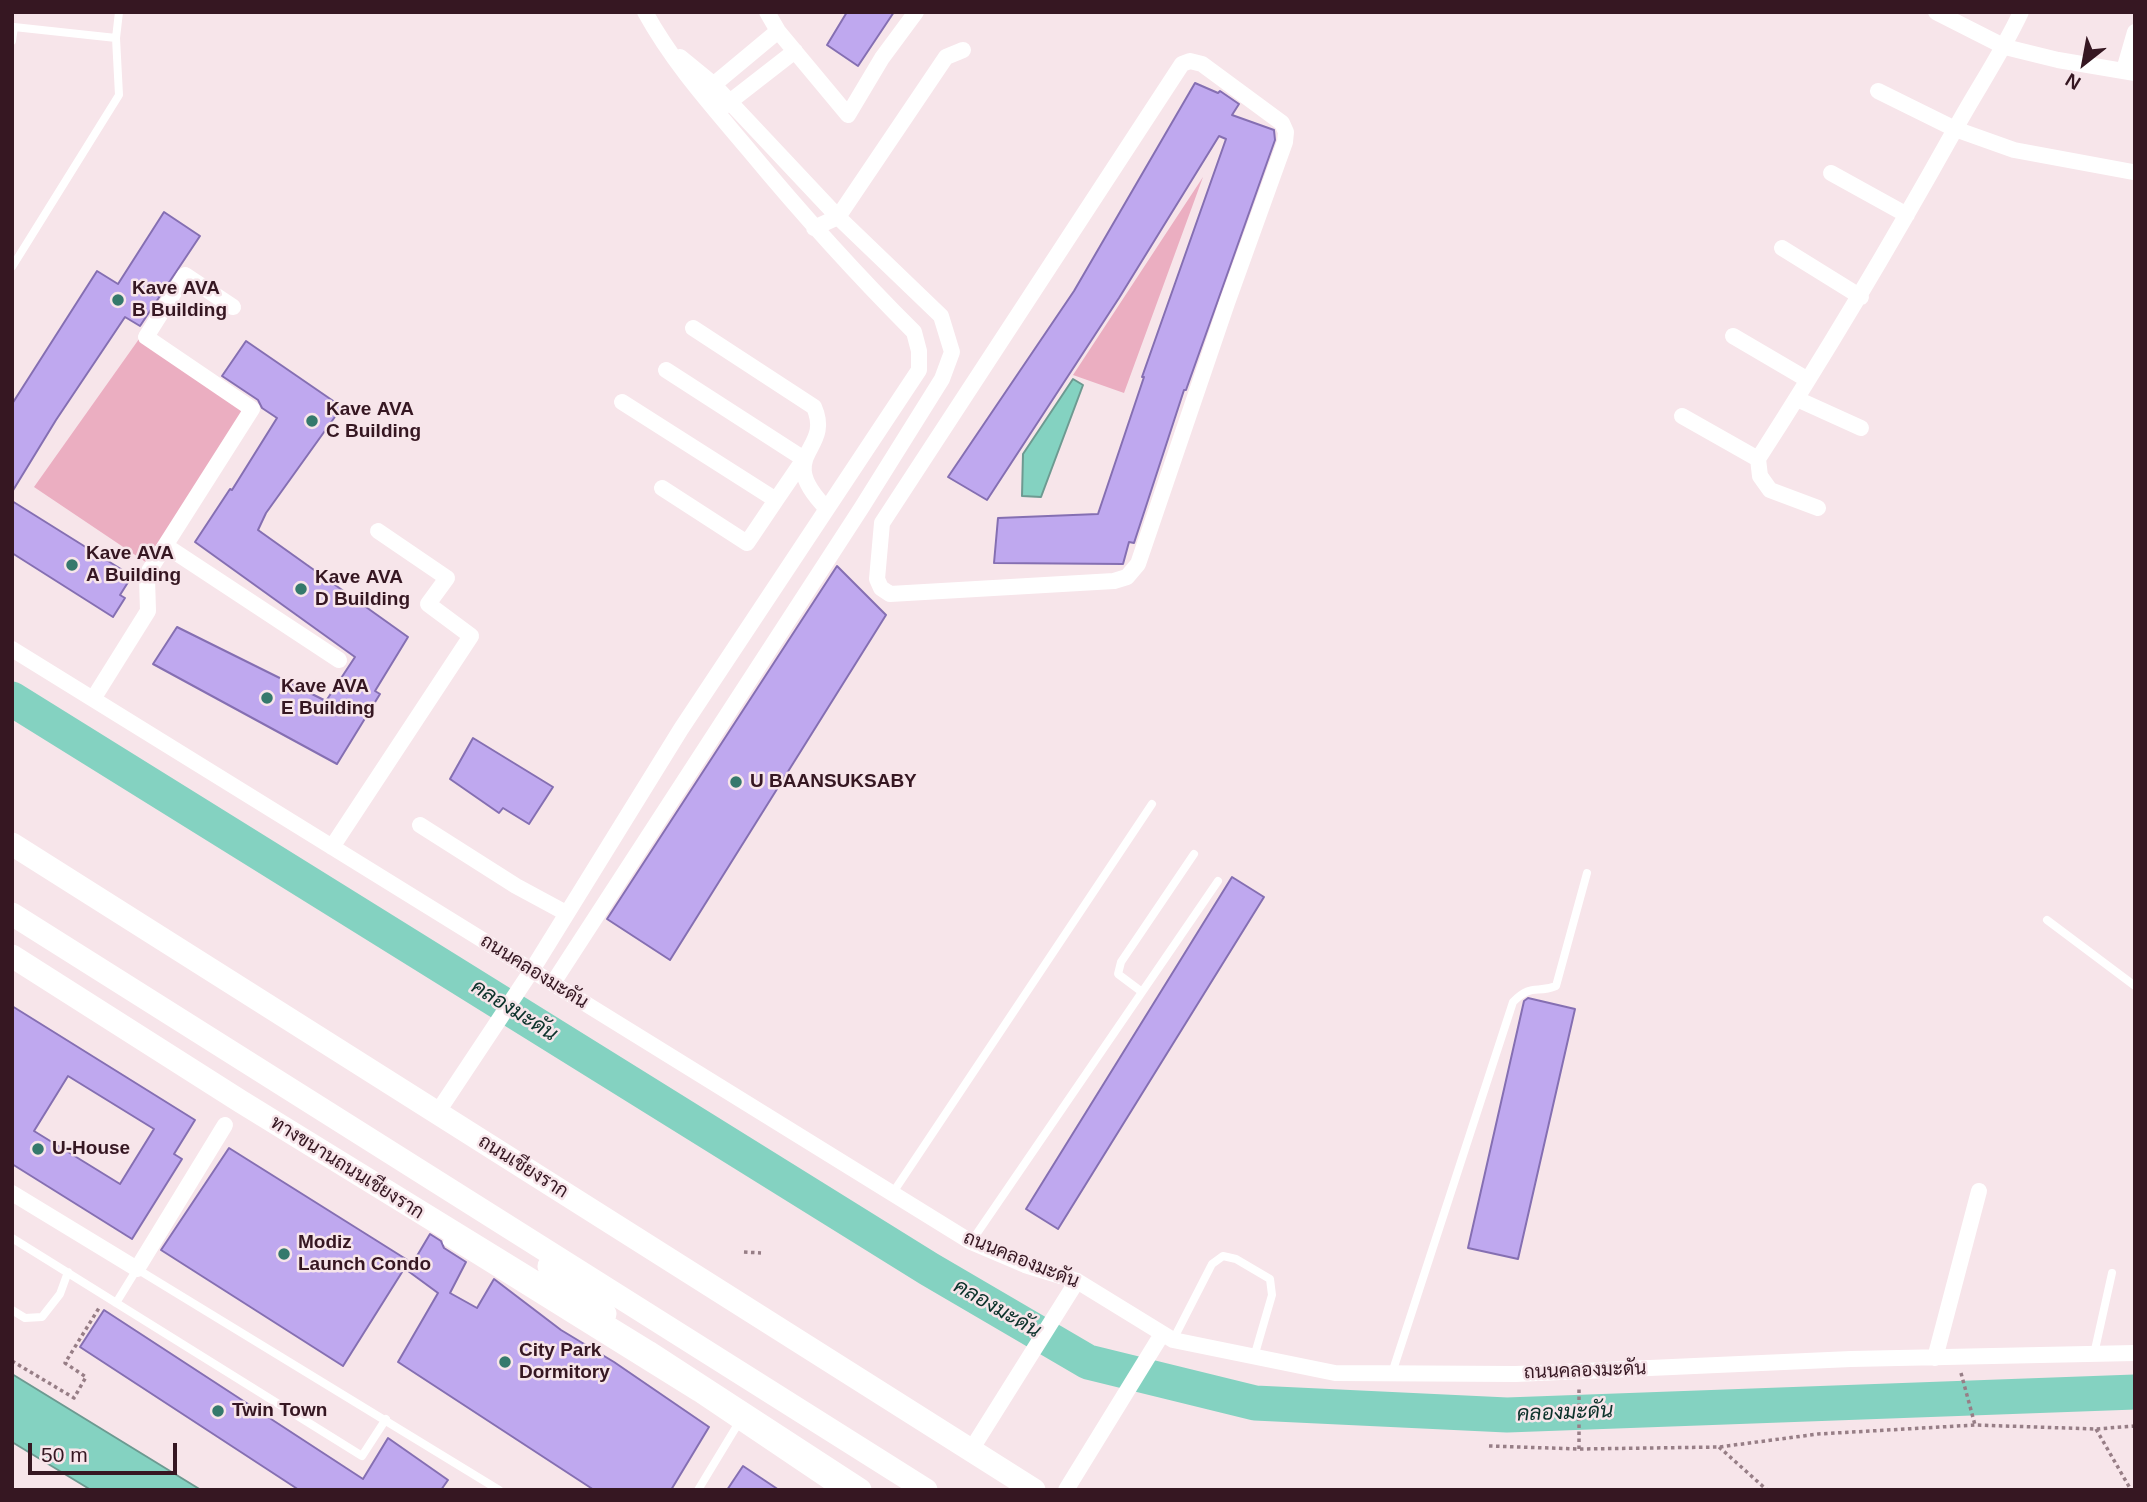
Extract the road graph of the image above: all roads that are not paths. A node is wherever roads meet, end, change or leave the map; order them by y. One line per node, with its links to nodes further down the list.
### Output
1 (118, 12): 9 (lane)
2 (645, 12): 15 (street)
3 (767, 12): 7 (street)
4 (916, 12): 13 (street)
5 (1936, 12): 11 (street)
6 (2021, 12): 11 (street)
7 (778, 31): 13 (street); 15 (street)
8 (2135, 32): 14 (street)
9 (116, 38): 10 (lane); 26 (lane)
10 (12, 41)
11 (2005, 47): 14 (street); 19 (street)
12 (962, 50): 23 (street)
13 (795, 51): 17 (street)
14 (2129, 72)
15 (707, 90): 17 (street); 18 (street)
16 (1878, 91): 19 (street)
17 (731, 103): 18 (street); 23 (street)
18 (716, 111): 24 (street)
19 (1955, 129): 20 (street); 22 (street)
20 (2133, 172)
21 (1831, 173): 22 (street)
22 (1908, 215): 27 (street)
23 (838, 217): 24 (street); 29 (street)
24 (814, 228): 31 (street)
25 (1782, 248): 27 (street)
26 (12, 267)
27 (1861, 296): 36 (street)
28 (233, 307): 51 (street)
29 (941, 316): 31 (street); 35 (street)
30 (693, 328): 41 (street)
31 (914, 332): 34 (street)
32 (1733, 336): 36 (street)
33 (666, 370): 41 (street)
34 (919, 370): 35 (street); 44 (street)
35 (942, 379): 46 (street)
36 (1808, 380): 37 (street)
37 (1797, 399): 40 (street); 42 (street)
38 (622, 402): 45 (street)
39 (1682, 416): 42 (street)
40 (1861, 428)
41 (804, 459): 45 (street); 48 (street)
42 (1758, 459): 47 (street)
43 (662, 488): 45 (street)
44 (839, 491): 46 (street); 48 (street)
45 (776, 500)
46 (862, 507): 49 (street); 67 (street)
47 (1818, 508)
48 (827, 509): 62 (street)
49 (882, 523): 49 (street)
50 (379, 531): 58 (street)
51 (166, 546): 53 (street); 54 (street)
52 (12, 649): 54 (street, ถนนคลองมะดัน)
53 (339, 660)
54 (93, 699): 58 (street, ถนนคลองมะดัน)
55 (1152, 804): 75 (lane)
56 (421, 825): 62 (street)
57 (12, 844): 71 (main road, ถนนเชียงราก)
58 (332, 847): 66 (street, ถนนคลองมะดัน)
59 (1194, 854): 69 (lane)
60 (1587, 873): 92 (lane)
61 (1218, 881): 69 (lane)
62 (566, 913): 66 (street)
63 (12, 914): 76 (main road)
64 (2047, 920): 68 (lane)
65 (12, 956): 70 (main road, ทางขนานถนนเชียงราก)
66 (528, 976): 67 (street, ถนนคลองมะดัน); 71 (street)
67 (553, 983): 75 (street, ถนนคลองมะดัน)
68 (2135, 986)
69 (1142, 992): 79 (lane)
70 (240, 1101): 72 (lane); 77 (main road, ทางขนานถนนเชียงราก)
71 (437, 1113): 95 (main road, ถนนเชียงราก)
72 (226, 1125): 80 (street)
73 (1979, 1191): 91 (street)
74 (12, 1193): 80 (street)
75 (892, 1194): 79 (street, ถนนคลองมะดัน)
76 (468, 1200): 87 (main road); 100 (main road)
77 (438, 1232): 87 (main road, ทางขนานถนนเชียงราก); 94 (lane)
78 (12, 1238): 81 (lane)
79 (971, 1242): 83 (street, ถนนคลองมะดัน)
80 (137, 1269): 84 (lane); 93 (lane)
81 (68, 1272): 84 (lane); 85 (lane)
82 (2112, 1273): 89 (lane)
83 (1073, 1286): 86 (street, ถนนคลองมะดัน); 95 (street)
84 (116, 1303): 93 (lane)
85 (12, 1310)
86 (1167, 1337): 90 (street, ถนนคลองมะดัน); 90 (lane); 102 (street)
87 (648, 1352): 94 (main road, ทางขนานถนนเชียงราก)
88 (2135, 1353): 89 (street, ถนนคลองมะดัน)
89 (2094, 1354): 91 (street, ถนนคลองมะดัน)
90 (1254, 1357): 92 (street, ถนนคลองมะดัน)
91 (1935, 1358): 92 (street, ถนนคลองมะดัน)
92 (1392, 1373)
93 (386, 1419): 96 (lane)
94 (740, 1420): 97 (lane); 98 (lane); 99 (main road, ทางขนานถนนเชียงราก)
95 (971, 1450): 101 (main road, ถนนเชียงราก)
96 (499, 1490)
97 (698, 1490)
98 (834, 1490)
99 (860, 1490)
100 (926, 1490)
101 (1034, 1490)
102 (1066, 1490)

